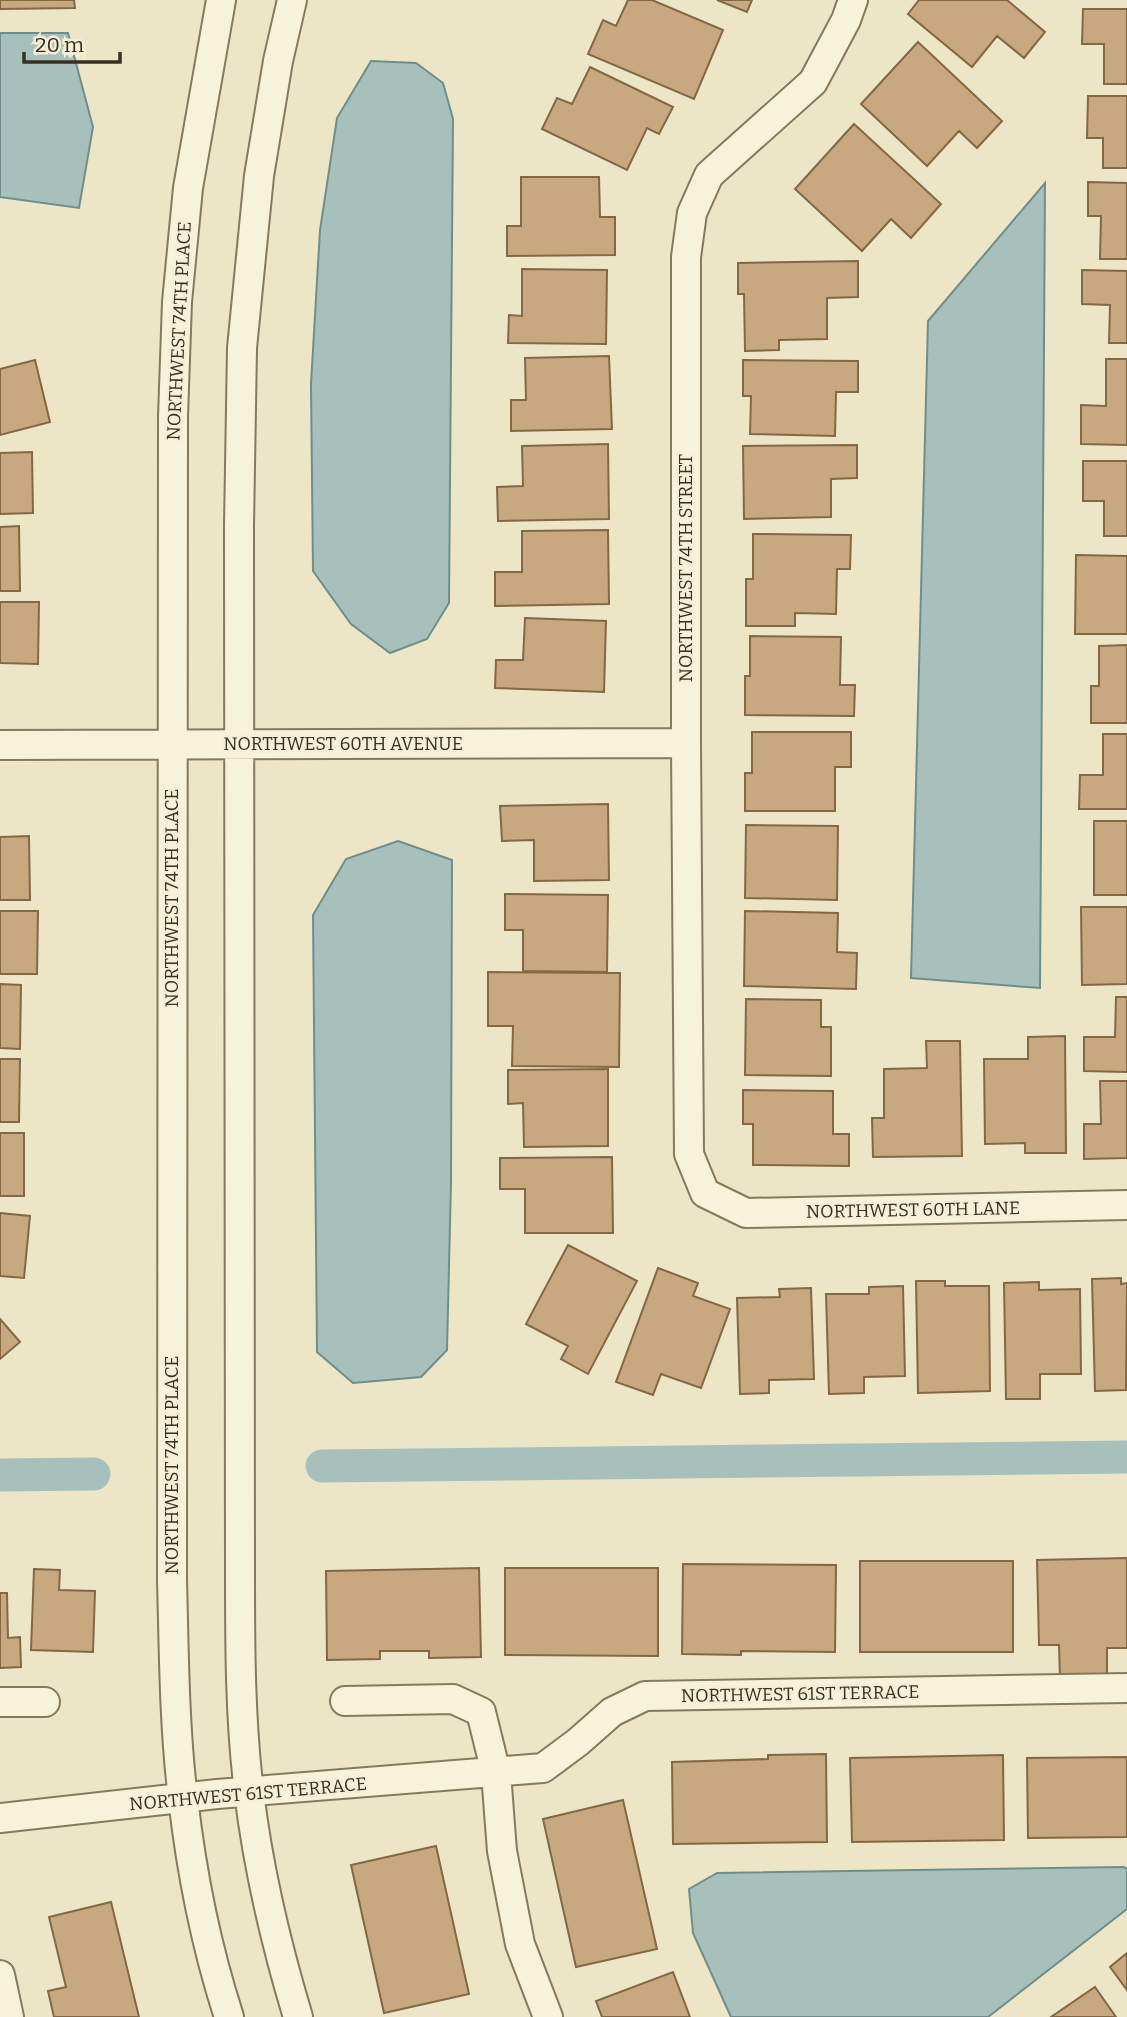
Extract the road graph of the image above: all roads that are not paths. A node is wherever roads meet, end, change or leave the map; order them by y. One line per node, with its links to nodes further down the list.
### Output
1 (221, 0): 6 (street, NORTHWEST 74TH PLACE)
2 (292, 0): 7 (street)
3 (853, 0): 4 (street, NORTHWEST 74TH STREET)
4 (686, 743): 7 (street, NORTHWEST 60TH AVENUE); 8 (street, NORTHWEST 74TH STREET)
5 (0, 745): 6 (street, NORTHWEST 60TH AVENUE)
6 (172, 745): 7 (street, NORTHWEST 60TH AVENUE); 16 (street, NORTHWEST 74TH PLACE)
7 (239, 745): 15 (street)
8 (705, 1193): 9 (street, NORTHWEST 60TH LANE)
9 (1127, 1205)
10 (1127, 1688): 14 (street, NORTHWEST 61ST TERRACE)
11 (345, 1701): 14 (street)
12 (0, 1702): 13 (street)
13 (45, 1702)
14 (496, 1773): 15 (street, NORTHWEST 61ST TERRACE); 22 (street)
15 (249, 1792): 16 (street, NORTHWEST 61ST TERRACE); 21 (street)
16 (183, 1798): 17 (street, NORTHWEST 61ST TERRACE); 20 (street, NORTHWEST 74TH PLACE)
17 (0, 1818)
18 (0, 1975): 19 (street)
19 (9, 2017)
20 (229, 2017)
21 (299, 2017)
22 (548, 2017)

